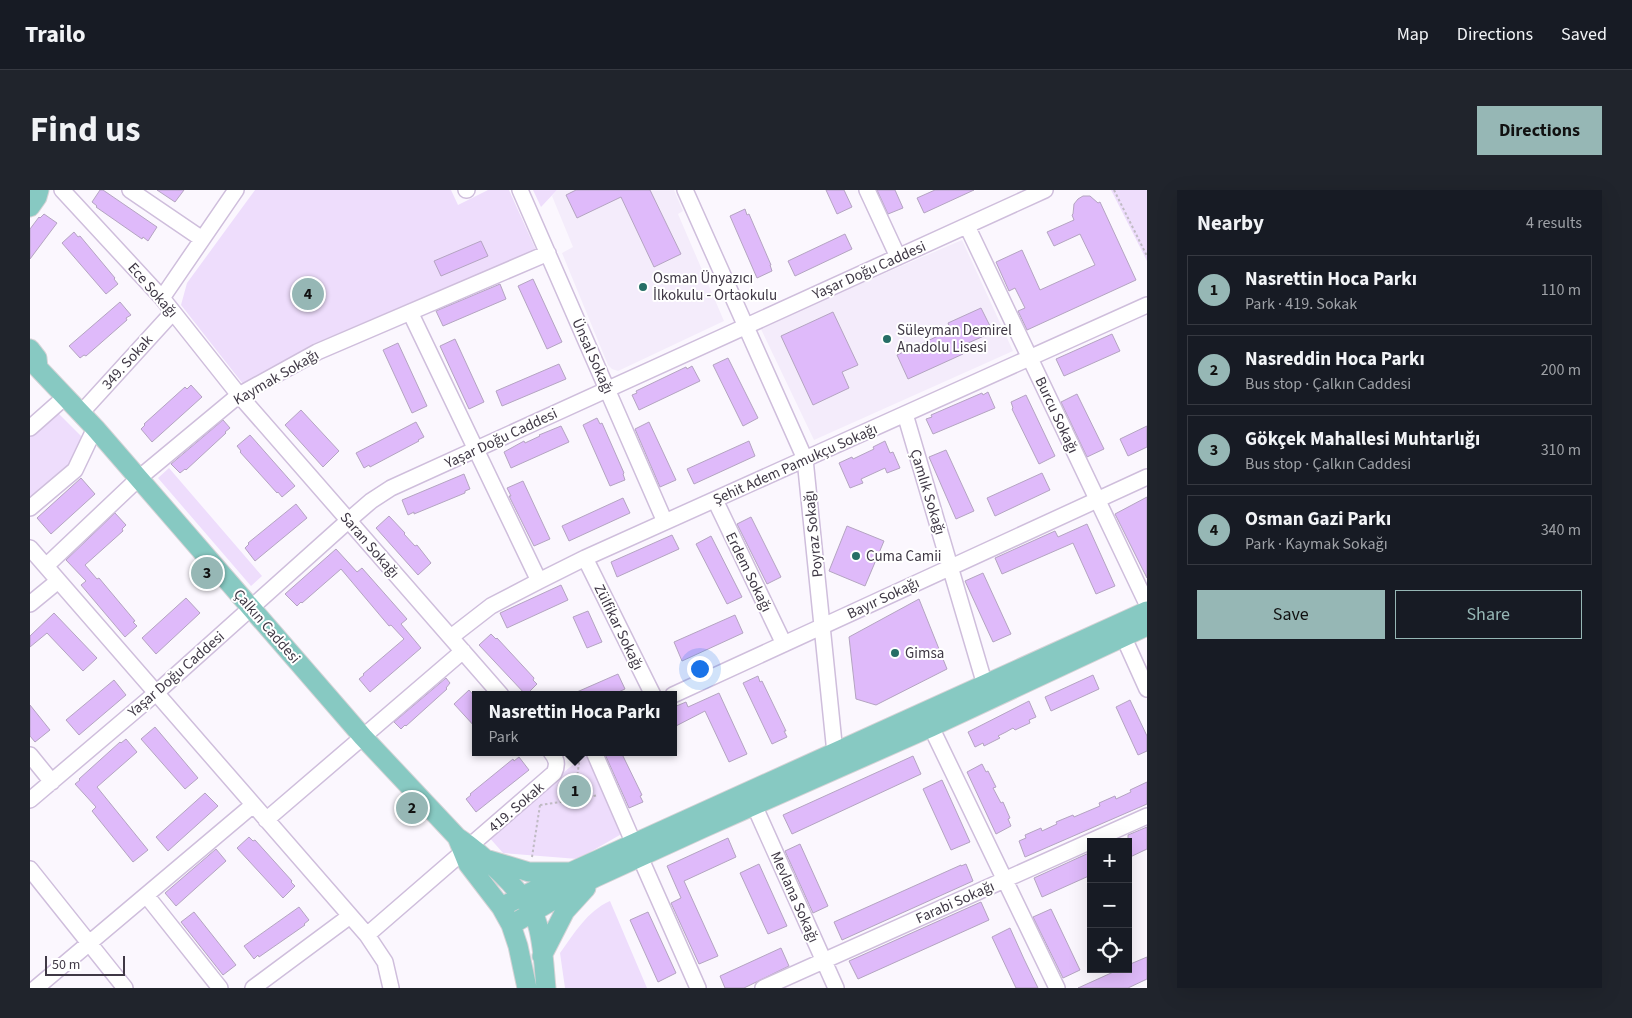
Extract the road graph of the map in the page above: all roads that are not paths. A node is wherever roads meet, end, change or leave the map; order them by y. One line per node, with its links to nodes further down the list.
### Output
1 (39, 190): 10 (main road)
2 (62, 190): 15 (street, Ece Sokağı)
3 (130, 190): 12 (street)
4 (236, 190): 12 (street)
5 (520, 190): 13 (street, Ünsal Sokağı)
6 (685, 190): 19 (street, Poyraz Sokağı)
7 (866, 190): 14 (street)
8 (1045, 190): 9 (street, Yaşar Doğu Caddesi)
9 (1025, 194): 11 (street, Yaşar Doğu Caddesi)
10 (30, 207)
11 (967, 226): 14 (street, Yaşar Doğu Caddesi); 21 (street, Burcu Sokağı)
12 (202, 239): 15 (street)
13 (548, 253): 18 (street, Kaymak Sokağı); 23 (street, Ünsal Sokağı)
14 (898, 257): 19 (street, Yaşar Doğu Caddesi)
15 (162, 298): 17 (street, Ece Sokağı)
16 (1147, 305): 21 (street, Şehit Adem Pamukçu Sokağı)
17 (173, 312): 24 (street, Ece Sokağı); 26 (street, 349. Sokak)
18 (410, 312): 24 (street, Kaymak Sokağı); 30 (street)
19 (746, 326): 23 (street, Yaşar Doğu Caddesi); 31 (street, Poyraz Sokağı)
20 (30, 349): 22 (main road, Çalkın Caddesi)
21 (1030, 358): 27 (street, Şehit Adem Pamukçu Sokağı); 35 (street, Burcu Sokağı)
22 (34, 368): 25 (main road, Çalkın Caddesi)
23 (607, 389): 30 (street, Yaşar Doğu Caddesi); 38 (street, Ünsal Sokağı)
24 (240, 395): 33 (street, Kaymak Sokağı); 37 (street, Saran Sokağı)
25 (65, 396): 26 (main road, Çalkın Caddesi); 28 (street)
26 (81, 413): 29 (main road, Çalkın Caddesi)
27 (904, 414): 31 (street, Şehit Adem Pamukçu Sokağı); 42 (street, Çamlık Sokağı)
28 (30, 428)
29 (95, 428): 33 (main road, Çalkın Caddesi); 36 (street)
30 (476, 449): 37 (street, Yaşar Doğu Caddesi); 44 (street)
31 (805, 459): 34 (street, Şehit Adem Pamukçu Sokağı); 49 (street, Poyraz Sokağı)
32 (1147, 477): 35 (street, Bayır Sokağı)
33 (139, 478): 41 (street, Kaymak Sokağı); 47 (main road, Çalkın Caddesi)
34 (715, 500): 38 (street, Şehit Adem Pamukçu Sokağı); 53 (street, Erdem Sokağı)
35 (1097, 500): 42 (street, Bayır Sokağı); 46 (street, Burcu Sokağı)
36 (30, 508)
37 (349, 520): 47 (street, Yaşar Doğu Caddesi); 51 (street, Saran Sokağı)
38 (665, 522): 40 (street, Şehit Adem Pamukçu Sokağı)
39 (30, 548): 41 (street)
40 (586, 558): 44 (street, Şehit Adem Pamukçu Sokağı); 58 (street, Zülfikar Sokağı)
41 (46, 566): 43 (street)
42 (951, 567): 49 (street, Bayır Sokağı); 55 (street, Çamlık Sokağı)
43 (58, 581): 45 (street); 59 (street)
44 (538, 581): 51 (street, Şehit Adem Pamukçu Sokağı)
45 (30, 604)
46 (1147, 604)
47 (251, 608): 59 (street, Yaşar Doğu Caddesi); 62 (main road, Çalkın Caddesi)
48 (1147, 611): 55 (main road)
49 (822, 626): 53 (street, Bayır Sokağı); 63 (street, Poyraz Sokağı)
50 (1147, 626): 52 (main road)
51 (451, 638): 54 (street, Saran Sokağı)
52 (1124, 638): 56 (street); 61 (main road)
53 (784, 644): 60 (street, Bayır Sokağı)
54 (463, 651): 57 (street, Saran Sokağı); 62 (street)
55 (985, 684): 63 (main road)
56 (1147, 689)
57 (498, 691)
58 (651, 691)
59 (156, 693): 67 (street, Yaşar Doğu Caddesi); 69 (street)
60 (677, 693)
61 (932, 727): 70 (main road); 79 (street)
62 (363, 737): 72 (street); 73 (main road, Çalkın Caddesi)
63 (835, 753): 74 (main road)
64 (30, 755): 67 (street)
65 (596, 756): 74 (street)
66 (556, 757): 73 (street, 419. Sokak)
67 (52, 782): 68 (street, Yaşar Doğu Caddesi)
68 (30, 800)
69 (253, 805): 72 (street); 80 (street)
70 (754, 805): 74 (main road); 89 (street, Mevlana Sokağı)
71 (1147, 816): 79 (street, Farabi Sokağı)
72 (266, 820): 84 (street)
73 (463, 845): 75 (main road, Çalkın Caddesi); 82 (main road, Çalkın Caddesi); 86 (street, 419. Sokak)
74 (637, 850): 77 (main road); 78 (main road); 97 (street)
75 (486, 859): 77 (main road, Çalkın Caddesi); 81 (main road, Çalkın Caddesi)
76 (30, 869): 87 (street)
77 (571, 872): 81 (main road)
78 (596, 877): 83 (main road); 88 (main road)
79 (1005, 880): 89 (street, Farabi Sokağı); 100 (street)
80 (146, 896): 87 (street); 92 (street)
81 (522, 896): 82 (main road); 83 (main road, Çalkın Caddesi)
82 (501, 907): 85 (main road, Çalkın Caddesi)
83 (533, 913): 85 (main road); 88 (main road, Çalkın Caddesi)
84 (350, 916): 86 (street); 93 (street)
85 (511, 926): 95 (main road, Çalkın Caddesi)
86 (366, 935): 94 (street)
87 (89, 944): 90 (street); 91 (street)
88 (542, 956): 96 (main road, Çalkın Caddesi)
89 (824, 960): 98 (street, Farabi Sokağı); 99 (street, Mevlana Sokağı)
90 (36, 988)
91 (125, 988)
92 (220, 988)
93 (253, 988)
94 (391, 988)
95 (527, 988)
96 (546, 988)
97 (698, 988)
98 (762, 988)
99 (836, 988)
100 (1057, 988)

